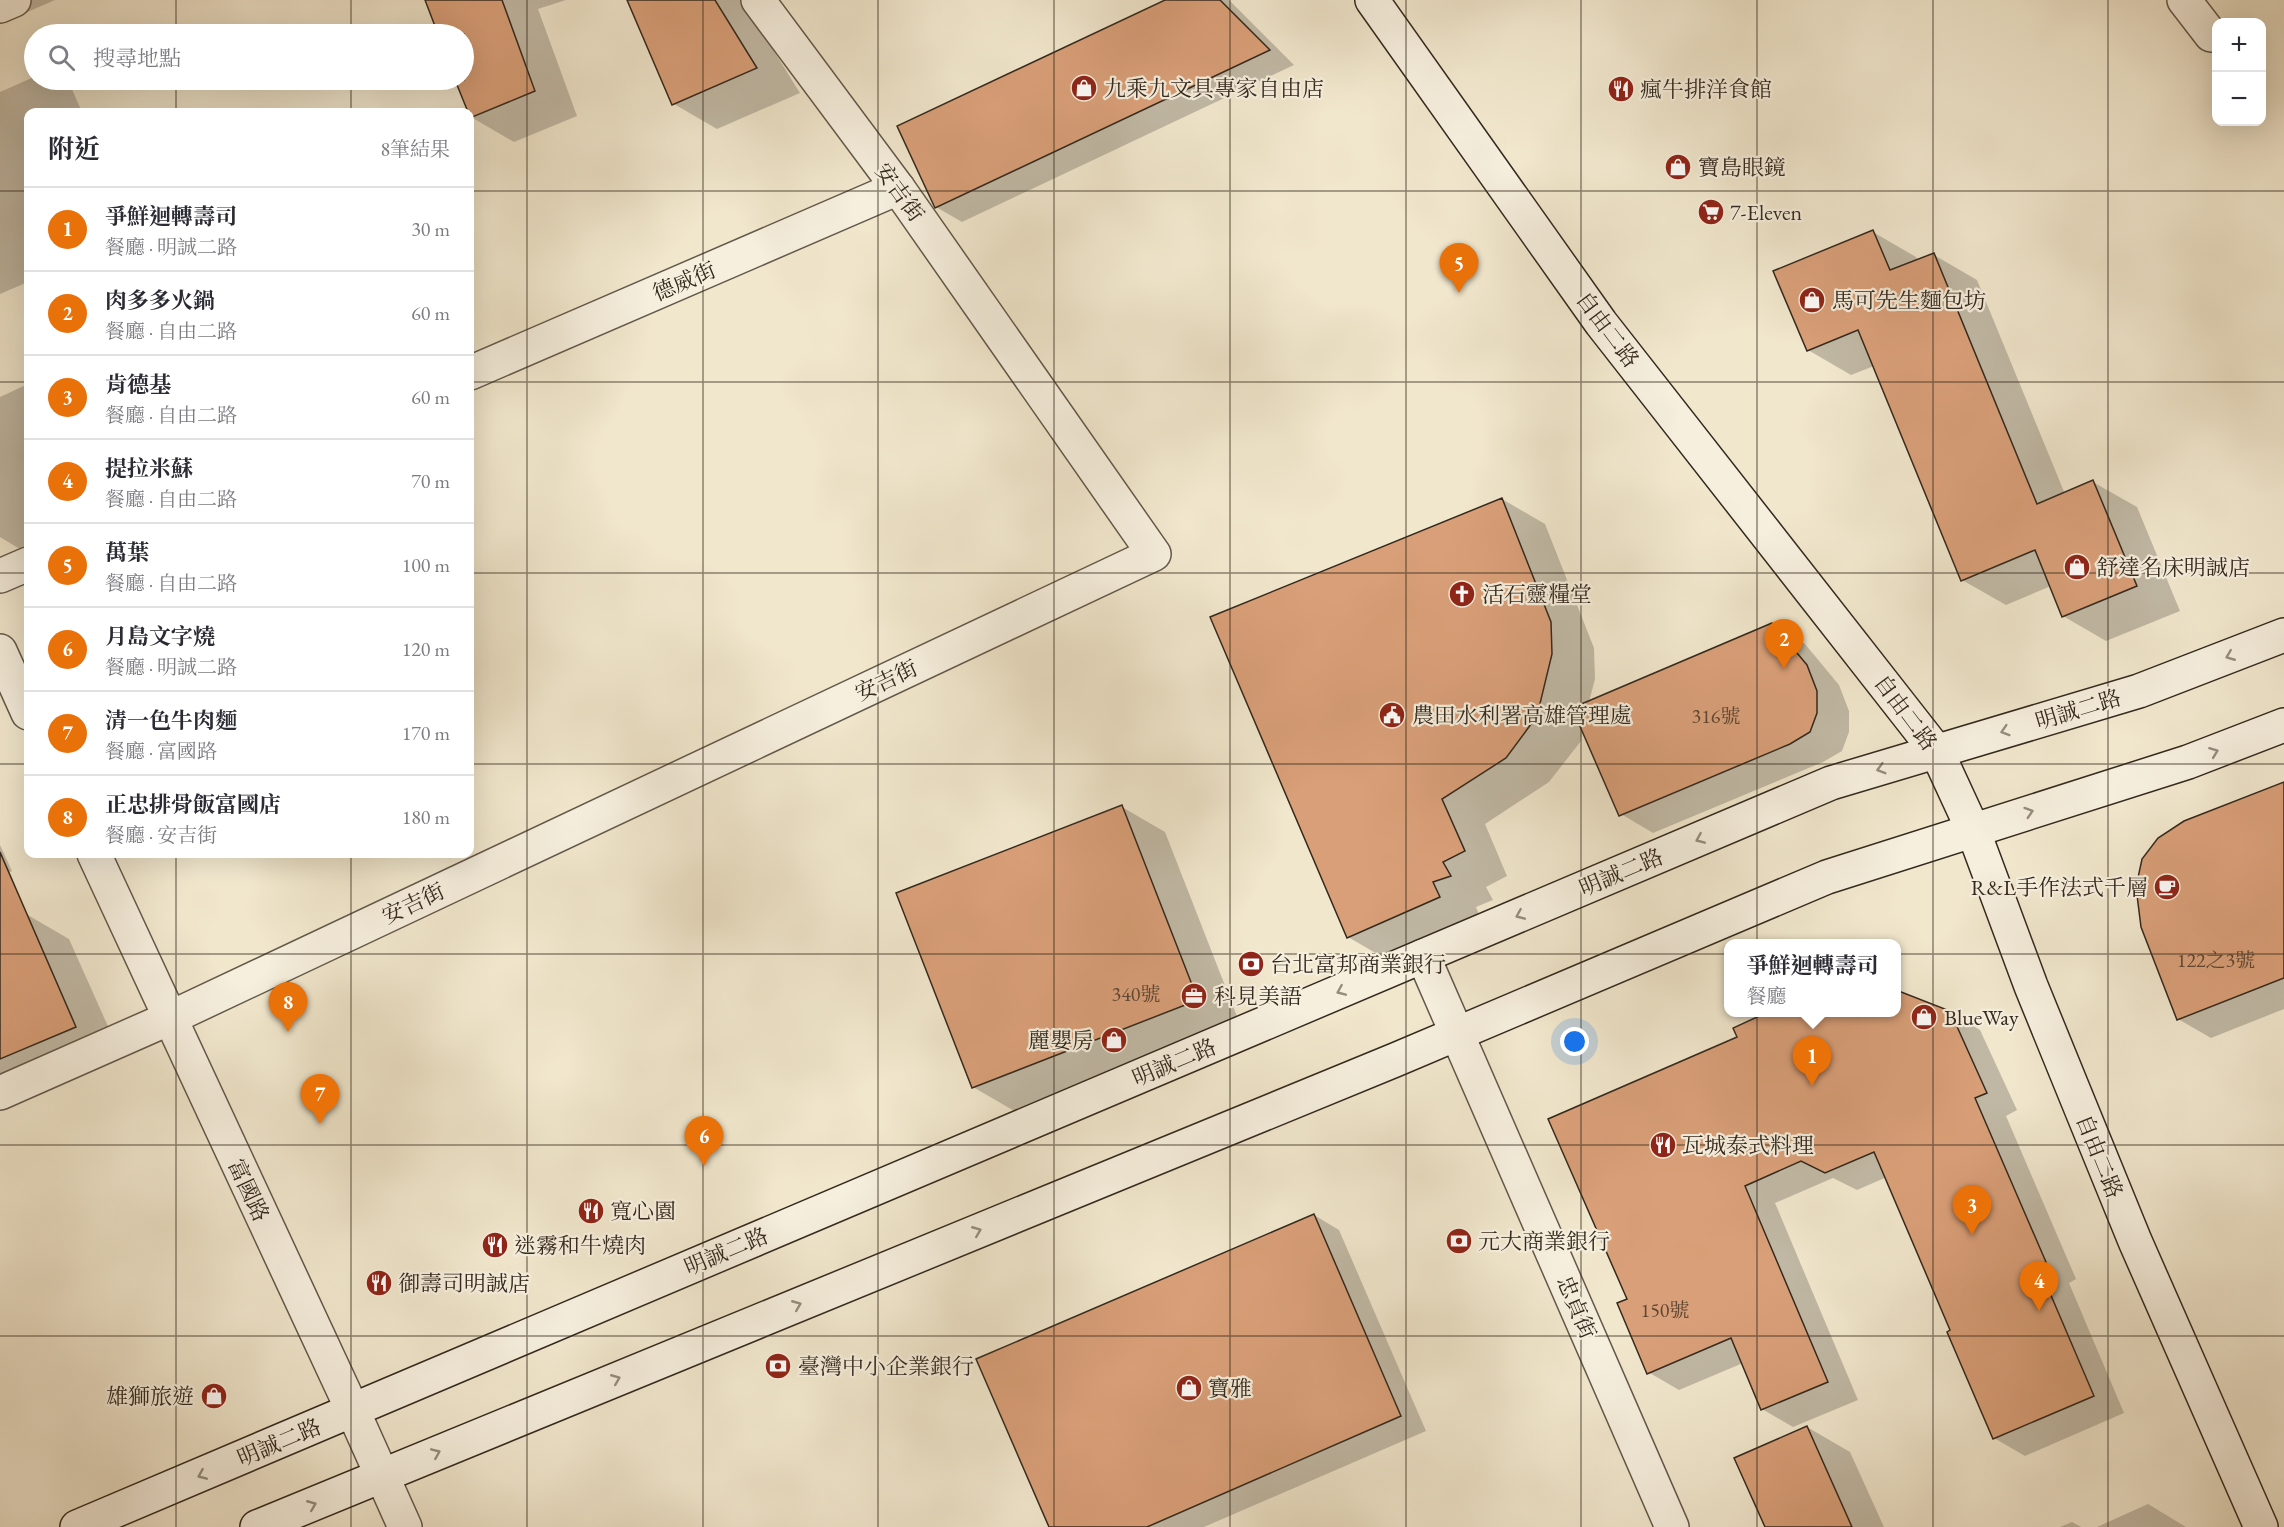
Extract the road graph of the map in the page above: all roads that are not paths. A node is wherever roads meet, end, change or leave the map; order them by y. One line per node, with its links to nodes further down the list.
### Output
1 (14, 0): 5 (street)
2 (758, 0): 7 (street, 安吉街)
3 (1372, 0): 15 (street, 自由二路)
4 (2184, 0): 6 (street)
5 (0, 6)
6 (2211, 35)
7 (898, 188): 8 (street, 德威街); 19 (street, 安吉街)
8 (474, 371)
9 (24, 566): 10 (street)
10 (0, 576)
11 (2284, 635): 15 (street, 明誠二路, one-way to 15)
12 (0, 651): 13 (street)
13 (24, 704)
14 (2284, 725): 16 (street, one-way to 14)
15 (1938, 752): 16 (street, 自由二路); 18 (street, 明誠二路, one-way to 18)
16 (1973, 830): 20 (street); 28 (street, 自由二路)
17 (96, 858): 19 (street, 富國路)
18 (1423, 956): 20 (street, 忠貞街); 22 (street, 明誠二路, one-way to 22)
19 (170, 1018): 21 (street, 安吉街); 22 (street, 富國路)
20 (1457, 1034): 23 (street, one-way to 20); 24 (street, 忠貞街)
21 (0, 1093)
22 (353, 1411): 23 (street, 富國路); 25 (street, 明誠二路, one-way to 25)
23 (382, 1477): 26 (street, one-way to 23); 27 (street, 富國路)
24 (1663, 1524)
25 (77, 1527)
26 (258, 1527)
27 (405, 1527)
28 (2261, 1527)

